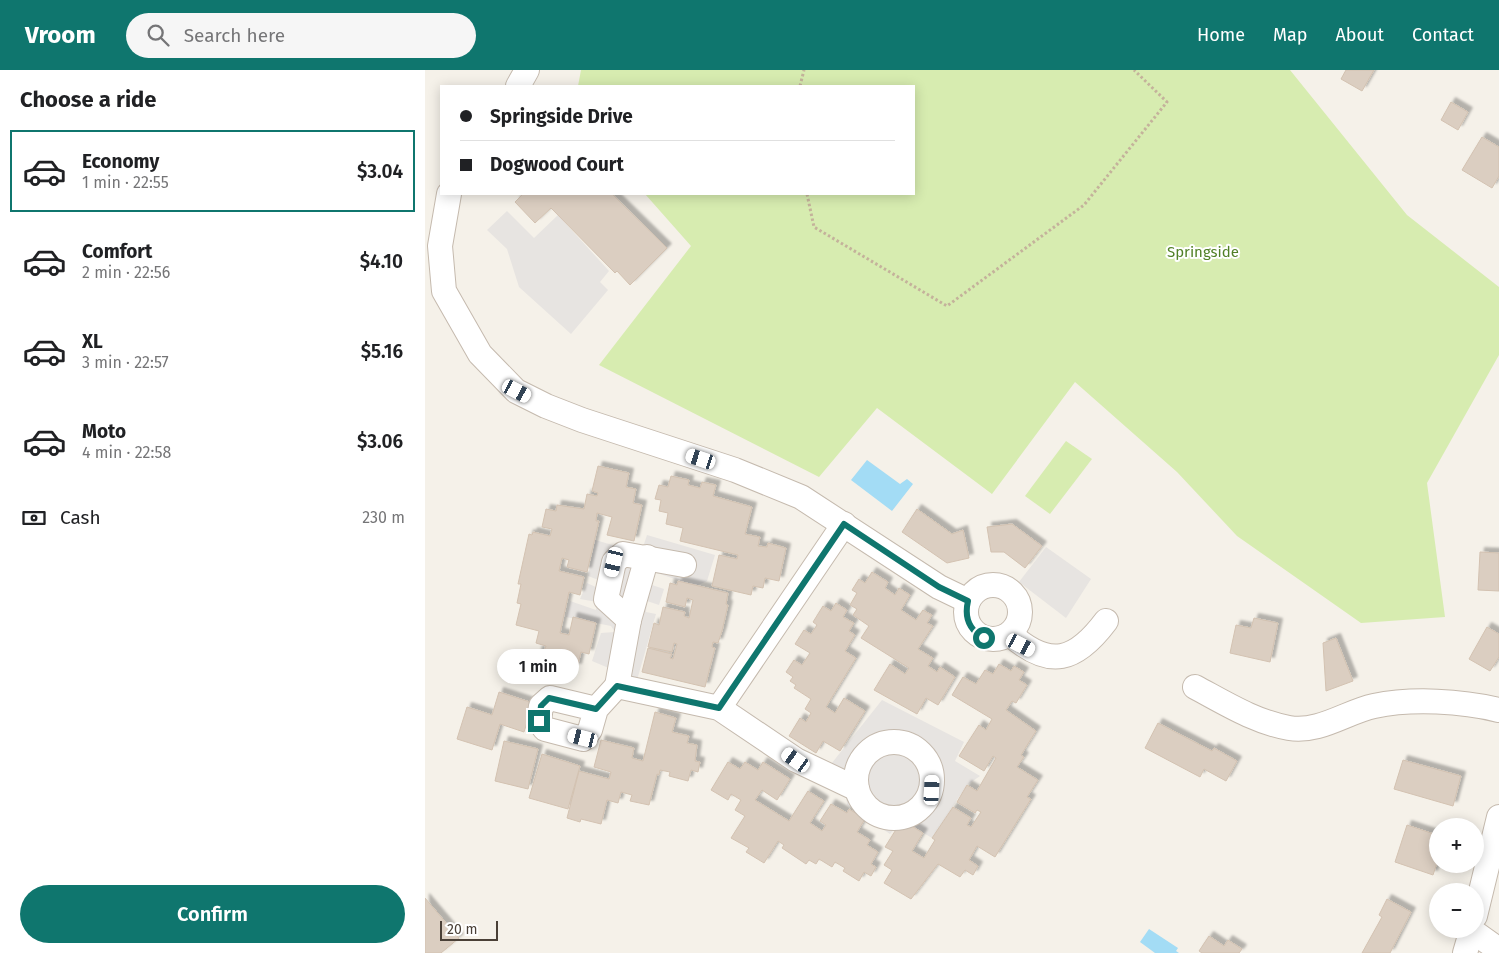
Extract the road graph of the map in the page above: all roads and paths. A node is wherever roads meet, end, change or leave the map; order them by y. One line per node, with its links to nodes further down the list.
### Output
1 (527, 70): 4 (street)
2 (804, 70): 5 (path)
3 (1134, 70): 7 (path)
4 (519, 85)
5 (799, 85)
6 (449, 195): 8 (street)
7 (807, 195)
8 (844, 524): 10 (street); 15 (street)
9 (684, 565): 13 (street)
10 (968, 601): 12 (street); 12 (street)
11 (1107, 621): 12 (street)
12 (1010, 634)
13 (617, 686): 15 (street); 16 (street)
14 (1195, 687): 17 (street)
15 (719, 708): 18 (street)
16 (596, 709)
17 (1499, 710)
18 (857, 789)
19 (1499, 817): 20 (street)
20 (1483, 883)
21 (1484, 936): 23 (street)
22 (1469, 938): 24 (street)
23 (1499, 950)
24 (1465, 953)

